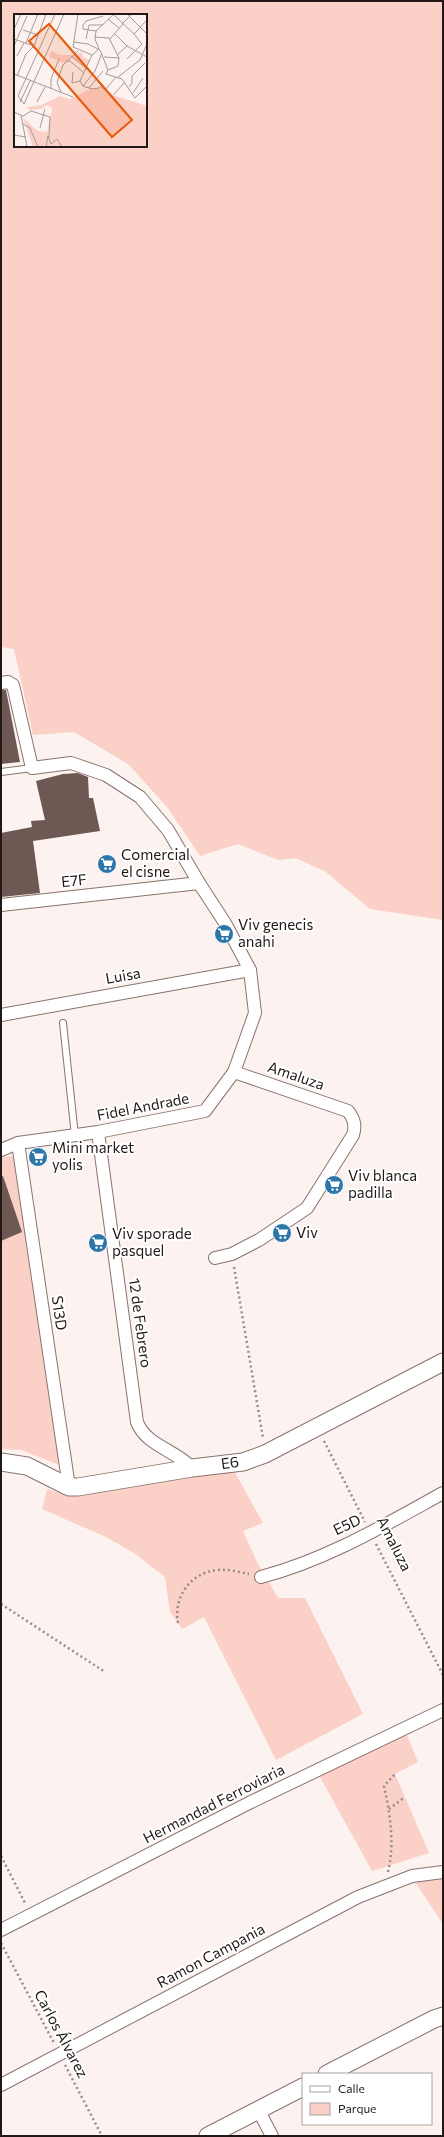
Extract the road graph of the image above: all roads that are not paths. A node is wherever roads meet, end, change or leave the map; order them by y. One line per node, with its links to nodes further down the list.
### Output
1 (1, 683): 2 (street)
2 (32, 768): 3 (lane); 4 (street, Fidel Andrade)
3 (1, 772)
4 (199, 883): 5 (street, E7F); 6 (street, Fidel Andrade)
5 (1, 905)
6 (250, 970): 7 (street, Luisa); 9 (street, Fidel Andrade)
7 (1, 1015)
8 (63, 1023): 11 (lane)
9 (234, 1072): 10 (street, Fidel Andrade); 14 (street, Amaluza)
10 (98, 1132): 11 (street, Fidel Andrade); 17 (street, 12 de Febrero)
11 (75, 1136): 12 (street, Fidel Andrade)
12 (18, 1143): 13 (street, Fidel Andrade); 18 (street, S13D)
13 (1, 1150)
14 (215, 1258)
15 (443, 1362): 17 (street, E6)
16 (1, 1462): 18 (street, E6)
17 (192, 1468): 18 (street, E6)
18 (69, 1487)
19 (443, 1493): 20 (street, E5D)
20 (261, 1577)
21 (443, 1710): 23 (street, Hermandad Ferroviaria)
22 (443, 1872): 26 (street, Ramon Campania)
23 (1, 1930)
24 (443, 2016): 25 (street)
25 (329, 2073)
26 (1, 2085)
27 (302, 2088): 29 (street)
28 (262, 2117): 30 (street)
29 (208, 2136)
30 (272, 2136)

